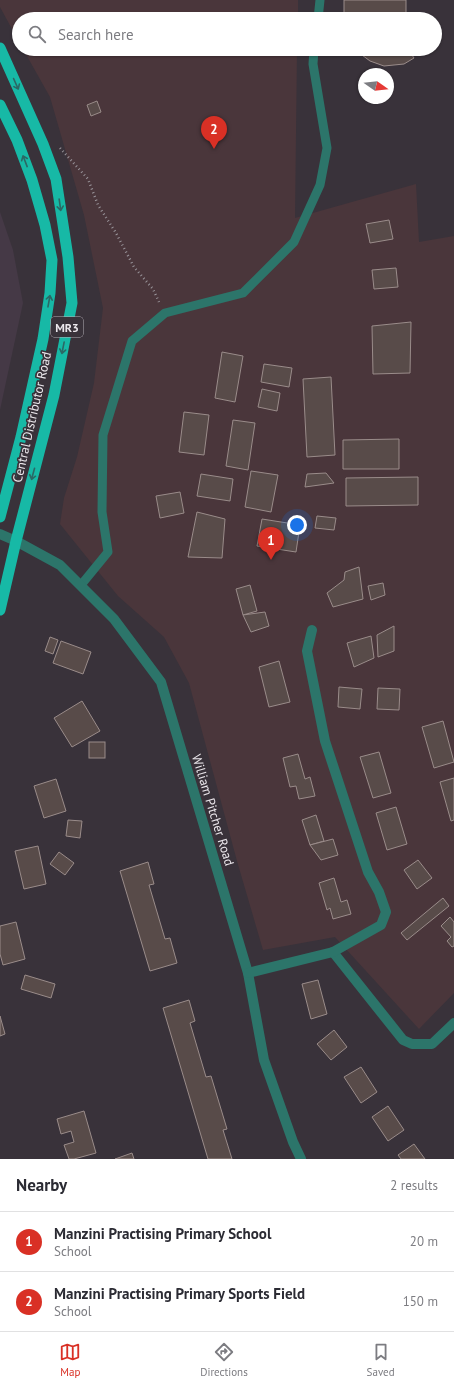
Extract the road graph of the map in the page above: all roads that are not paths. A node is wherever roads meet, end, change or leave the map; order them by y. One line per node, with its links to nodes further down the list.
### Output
1 (320, 0): 2 (lane)
2 (319, 12)
3 (0, 48): 8 (highway, Central Distributor Road / MR3, one-way to 8)
4 (314, 56): 9 (lane)
5 (0, 105): 6 (highway, Central Distributor Road / MR3, one-way to 5)
6 (0, 517)
7 (0, 534): 8 (street, William Pitcher Road)
8 (16, 541): 9 (street, William Pitcher Road); 10 (highway, Central Distributor Road / MR3)
9 (81, 585): 13 (street, William Pitcher Road)
10 (0, 610)
11 (312, 630): 12 (street)
12 (333, 952): 13 (street); 14 (street)
13 (248, 973): 15 (street, William Pitcher Road)
14 (454, 1023)
15 (301, 1159)

